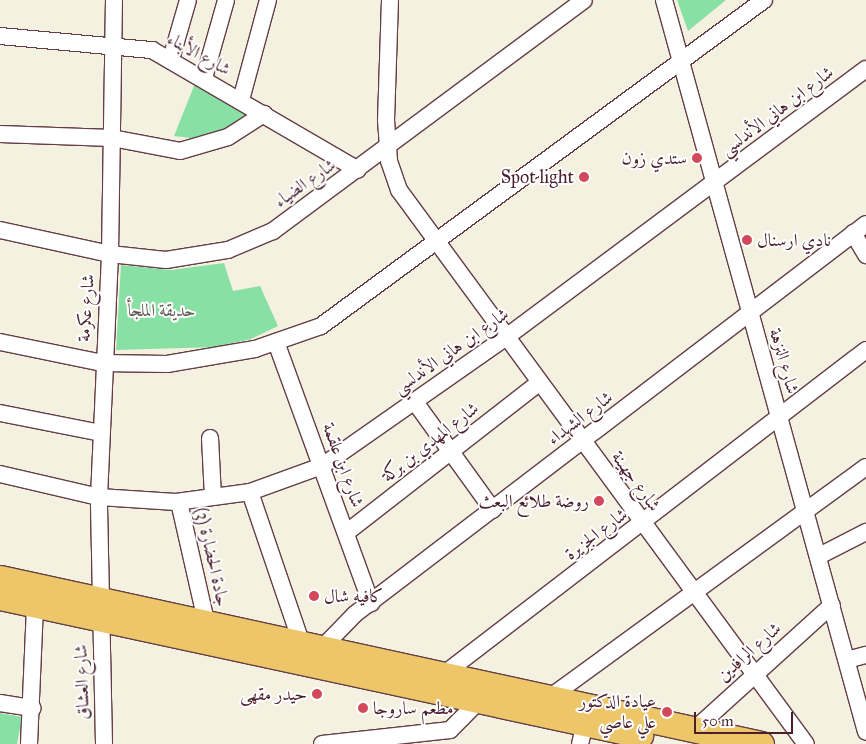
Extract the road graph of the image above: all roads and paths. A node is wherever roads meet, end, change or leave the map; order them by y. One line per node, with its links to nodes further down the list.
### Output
1 (114, 0): 10 (street, شارع عكرمة)
2 (188, 0): 11 (street)
3 (226, 0): 14 (street)
4 (268, 0): 15 (street)
5 (390, 0): 19 (street, شارع جهينة)
6 (584, 0): 19 (street, شارع الضياء)
7 (664, 0): 12 (street, شارع النزهة)
8 (764, 0): 12 (street)
9 (0, 36): 10 (street, شارع الأبناء)
10 (114, 45): 11 (street, شارع الأبناء); 18 (street, شارع عكرمة)
11 (171, 59): 14 (street, شارع الأبناء)
12 (683, 60): 21 (street, شارع النزهة); 24 (street)
13 (866, 69): 21 (street, شارع ابن هاني الأندلسي)
14 (204, 78): 15 (street, شارع الأبناء)
15 (241, 100): 16 (street, شارع الأبناء)
16 (264, 114): 18 (street); 20 (street, شارع الأبناء)
17 (0, 134): 18 (street)
18 (112, 138): 25 (street, شارع عكرمة)
19 (388, 149): 20 (street, شارع الضياء); 24 (street, شارع جهينة)
20 (358, 170): 25 (street, شارع الضياء)
21 (713, 184): 27 (street, شارع النزهة); 28 (street, شارع ابن هاني الأندلسي)
22 (860, 228): 26 (street); 27 (street, شارع الشهداء)
23 (0, 230): 25 (street, شارع الضياء)
24 (434, 242): 28 (street, شارع جهينة); 30 (street)
25 (110, 254): 32 (street, شارع عكرمة)
26 (866, 255)
27 (750, 313): 36 (street, شارع النزهة); 39 (street, شارع الشهداء)
28 (506, 338): 33 (street, شارع جهينة); 34 (street, شارع ابن هاني الأندلسي)
29 (0, 342): 32 (street)
30 (276, 342): 32 (street); 41 (street, شارع ابن علقمة)
31 (866, 350): 36 (street, شارع الجزيرة)
32 (102, 362): 37 (street, شارع عكرمة)
33 (539, 383): 39 (street, شارع جهينة); 40 (street, شارع المهدي بن بركة)
34 (415, 402): 40 (street); 41 (street, شارع ابن هاني الأندلسي)
35 (0, 413): 37 (street)
36 (779, 415): 49 (street, شارع النزهة); 50 (street, شارع الجزيرة)
37 (101, 433): 45 (street, شارع عكرمة)
38 (210, 438): 46 (street)
39 (582, 442): 48 (street, شارع الشهداء); 50 (street, شارع جهينة)
40 (451, 451): 48 (street); 52 (street, شارع المهدي بن بركة)
41 (322, 466): 44 (street, شارع ابن هاني الأندلسي); 52 (street, شارع ابن علقمة)
42 (866, 467): 49 (street)
43 (0, 474): 45 (street, شارع ابن هاني الأندلسي)
44 (250, 492): 46 (street, شارع ابن هاني الأندلسي); 62 (street)
45 (99, 497): 47 (street, شارع ابن هاني الأندلسي); 60 (street, شارع عكرمة)
46 (213, 497): 47 (street, شارع ابن هاني الأندلسي)
47 (179, 502): 61 (street, جادة الحضارة (3))
48 (493, 510): 57 (street, شارع الشهداء)
49 (806, 512): 53 (street, شارع النزهة); 55 (street)
50 (642, 523): 55 (street, شارع جهينة); 65 (street, شارع الجزيرة)
51 (866, 532): 53 (street)
52 (346, 533): 57 (street, شارع ابن علقمة)
53 (819, 556): 59 (street, شارع النزهة)
54 (0, 578): 60 (highway)
55 (695, 594): 66 (street, شارع جهينة); 67 (street)
56 (0, 597): 58 (highway)
57 (372, 603): 62 (street, شارع الشهداء)
58 (35, 605): 60 (highway); 70 (street)
59 (832, 605): 64 (street, شارع النزهة); 66 (street, شارع الرافدين)
60 (99, 608): 61 (highway); 69 (highway); 75 (street, شارع العشاق)
61 (206, 621): 62 (highway)
62 (312, 645): 65 (highway)
63 (866, 655): 64 (street)
64 (847, 660): 71 (street, شارع النزهة)
65 (444, 674): 67 (highway)
66 (754, 674): 73 (street, شارع الرافدين); 78 (street, شارع جهينة)
67 (549, 698): 73 (highway)
68 (0, 702): 70 (street)
69 (478, 702): 72 (highway); 76 (street)
70 (33, 708): 74 (street)
71 (866, 732)
72 (583, 734): 73 (highway)
73 (690, 737): 77 (highway)
74 (29, 744)
75 (104, 744)
76 (322, 744)
77 (761, 744)
78 (806, 744)

